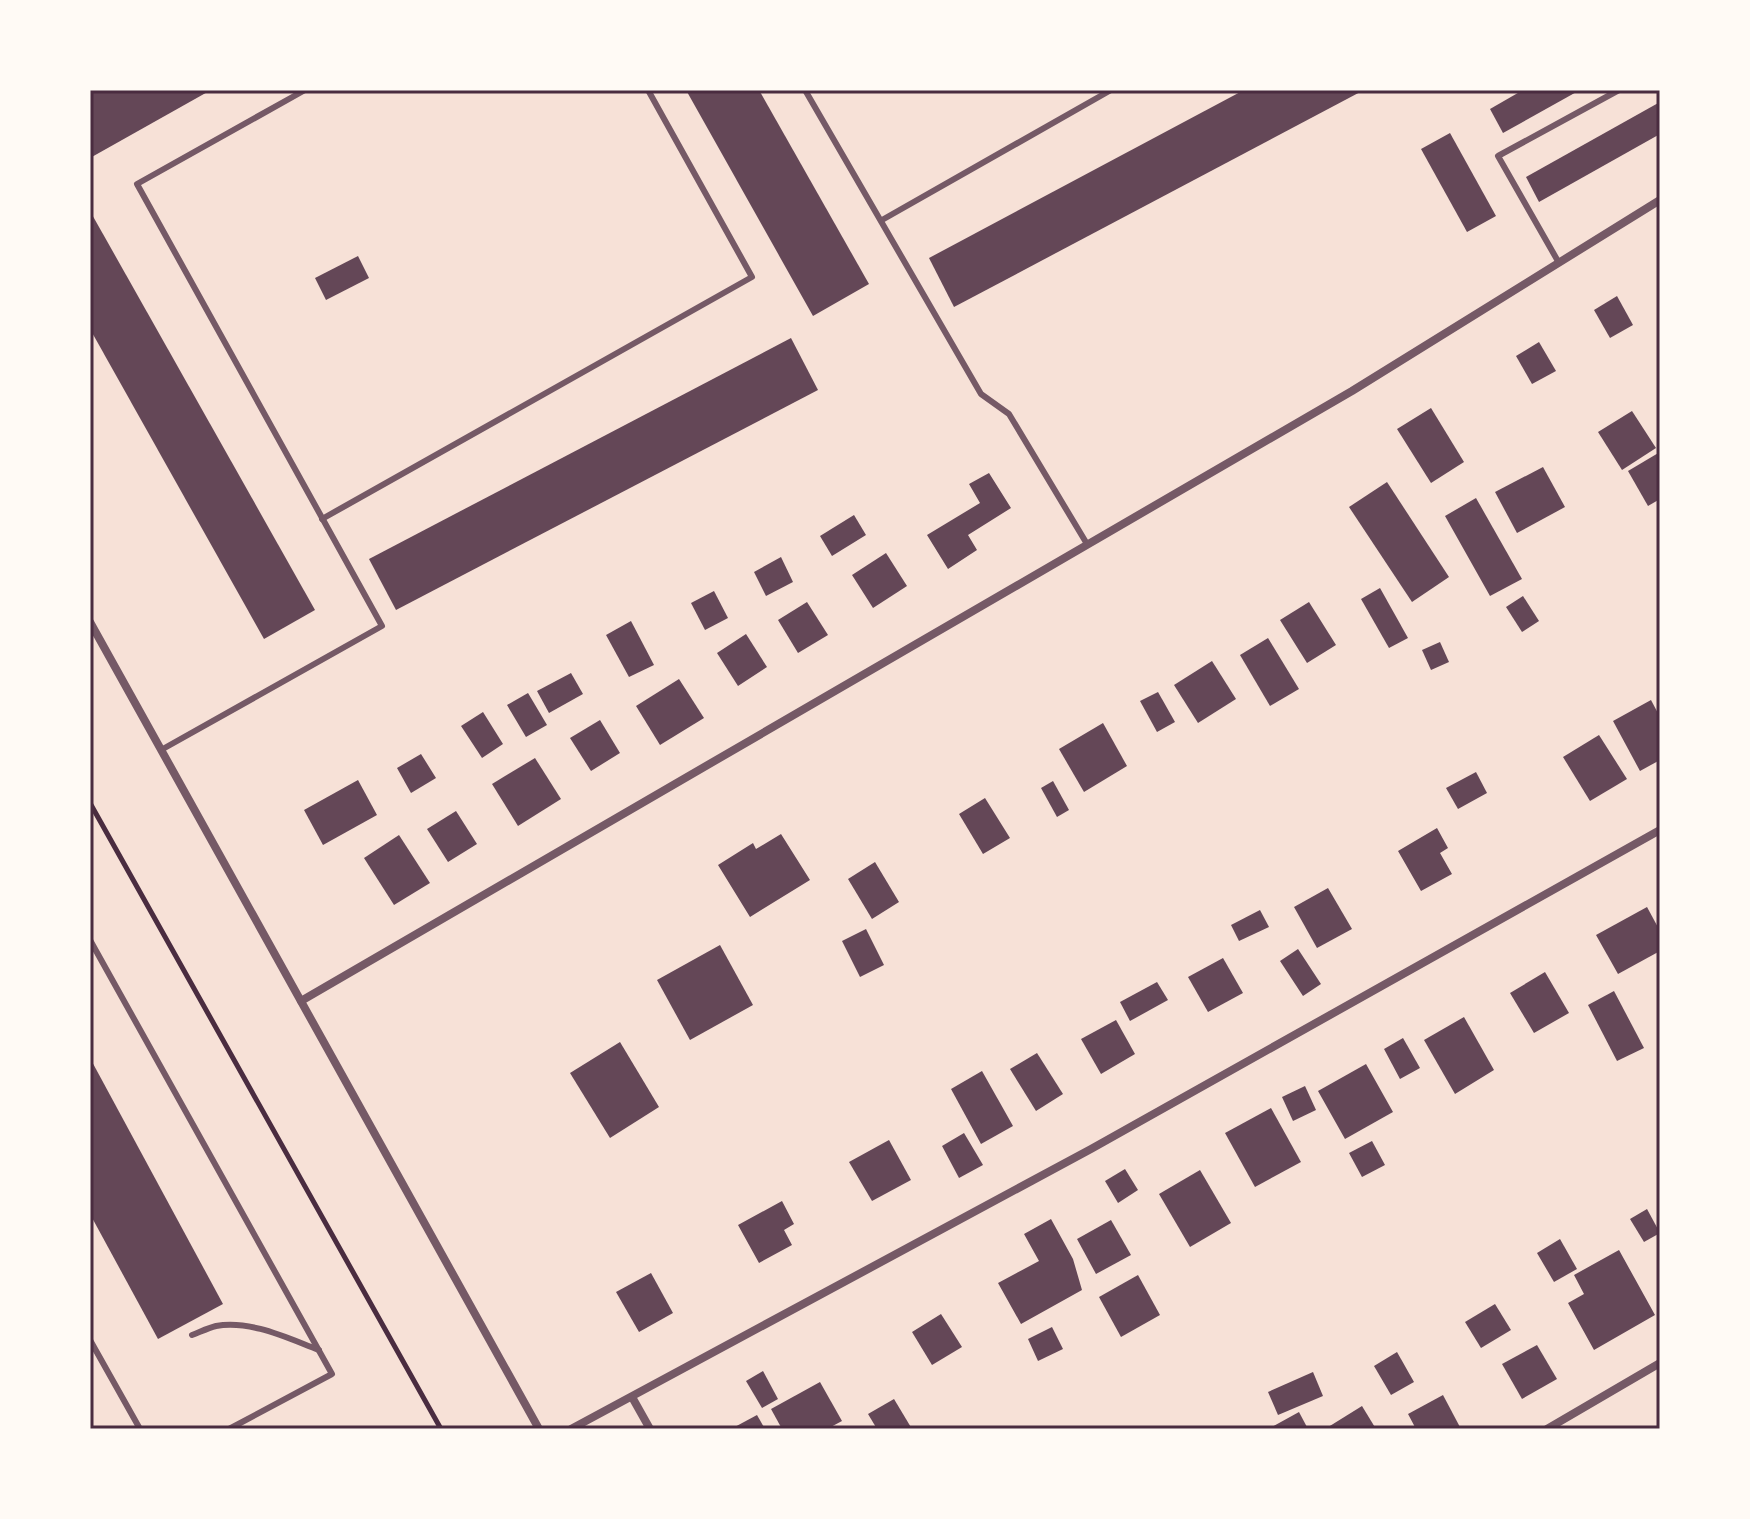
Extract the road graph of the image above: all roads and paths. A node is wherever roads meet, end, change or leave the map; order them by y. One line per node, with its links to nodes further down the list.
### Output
1 (305, 90): 9 (lane)
2 (648, 90): 9 (lane)
3 (805, 90): 7 (lane)
4 (1111, 90): 7 (lane)
5 (1619, 90): 8 (lane)
6 (1660, 200): 8 (street)
7 (882, 220): 10 (lane)
8 (1559, 263): 10 (street)
9 (322, 519): 12 (lane)
10 (1087, 544): 16 (street)
11 (90, 622): 12 (street)
12 (161, 750): 16 (street)
13 (90, 803): 24 (path)
14 (1660, 830): 21 (street)
15 (90, 940): 19 (lane)
16 (301, 1001): 25 (street)
17 (192, 1335): 19 (lane)
18 (90, 1340): 22 (lane)
19 (319, 1350): 23 (lane)
20 (1660, 1363): 28 (street)
21 (632, 1397): 26 (street); 27 (street)
22 (140, 1429)
23 (229, 1429)
24 (441, 1429)
25 (539, 1429)
26 (571, 1429)
27 (650, 1429)
28 (1547, 1429)

